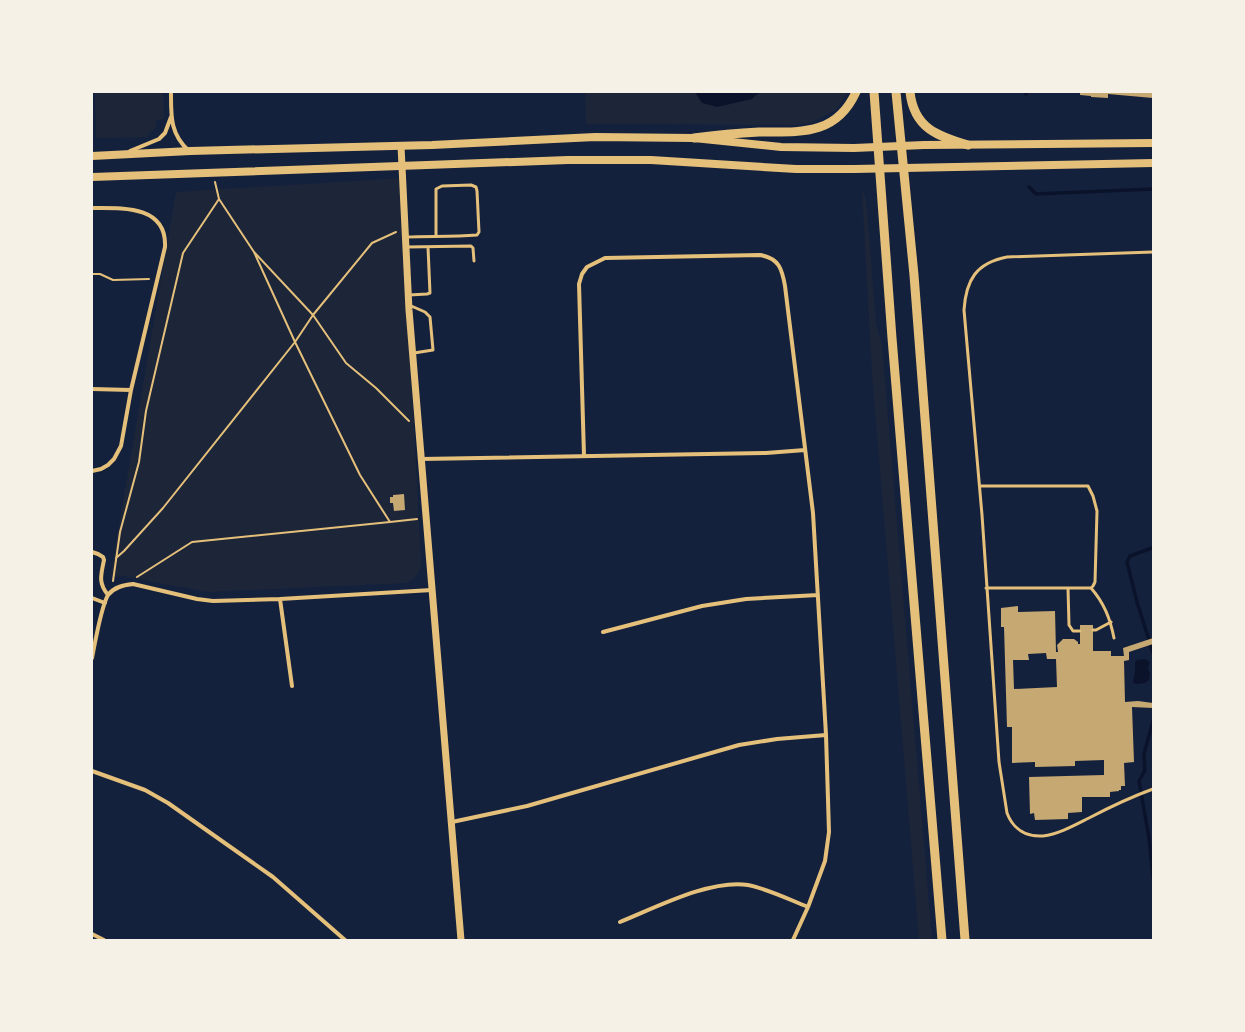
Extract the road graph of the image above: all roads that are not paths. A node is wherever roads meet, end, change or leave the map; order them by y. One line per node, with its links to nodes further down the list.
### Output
1 (171, 92): 6 (street)
2 (856, 92): 7 (main road)
3 (874, 92): 14 (main road)
4 (896, 92): 13 (main road)
5 (910, 92): 11 (main road)
6 (171, 117): 15 (street); 16 (street)
7 (694, 138): 12 (main road); 14 (main road)
8 (1153, 138): 10 (lane)
9 (1153, 143): 10 (main road)
10 (1137, 144): 11 (main road)
11 (968, 145): 13 (main road)
12 (400, 146): 15 (main road); 19 (street)
13 (900, 146): 14 (main road); 20 (main road)
14 (878, 147): 21 (main road)
15 (190, 151): 16 (main road)
16 (120, 154): 17 (main road)
17 (92, 156)
18 (1153, 163): 20 (main road)
19 (401, 165): 21 (main road); 22 (main road); 25 (street)
20 (903, 168): 21 (main road); 69 (main road)
21 (879, 169): 68 (main road)
22 (92, 177)
23 (92, 208): 34 (street)
24 (436, 236): 24 (lane); 25 (lane)
25 (405, 237): 26 (street)
26 (406, 247): 27 (lane); 30 (street)
27 (428, 247): 29 (lane); 30 (lane)
28 (1153, 252): 39 (lane)
29 (474, 261)
30 (408, 295): 31 (street)
31 (409, 305): 32 (street); 32 (lane)
32 (413, 353): 37 (street)
33 (92, 389): 34 (street)
34 (131, 390): 38 (street)
35 (805, 450): 36 (street); 36 (street); 46 (street)
36 (584, 456): 37 (street)
37 (421, 459): 44 (street)
38 (92, 471)
39 (980, 486): 41 (lane); 43 (lane)
40 (92, 552): 45 (street)
41 (986, 588): 42 (lane); 59 (lane)
42 (1068, 588): 43 (lane); 52 (lane)
43 (1091, 588): 50 (lane)
44 (432, 590): 48 (street); 60 (street)
45 (108, 595): 48 (street); 49 (street)
46 (818, 595): 53 (street); 57 (street)
47 (92, 598): 49 (street)
48 (280, 599): 56 (street)
49 (104, 603): 55 (street)
50 (1111, 622): 51 (lane); 54 (lane)
51 (1093, 630)
52 (1080, 631)
53 (603, 632)
54 (1114, 638)
55 (92, 658)
56 (292, 686)
57 (826, 735): 60 (street); 61 (street)
58 (92, 771): 65 (street)
59 (1153, 789)
60 (452, 822): 66 (street)
61 (808, 907): 62 (street); 67 (street)
62 (620, 922)
63 (92, 934): 64 (street)
64 (104, 940)
65 (345, 940)
66 (461, 940)
67 (793, 940)
68 (942, 940)
69 (965, 940)

